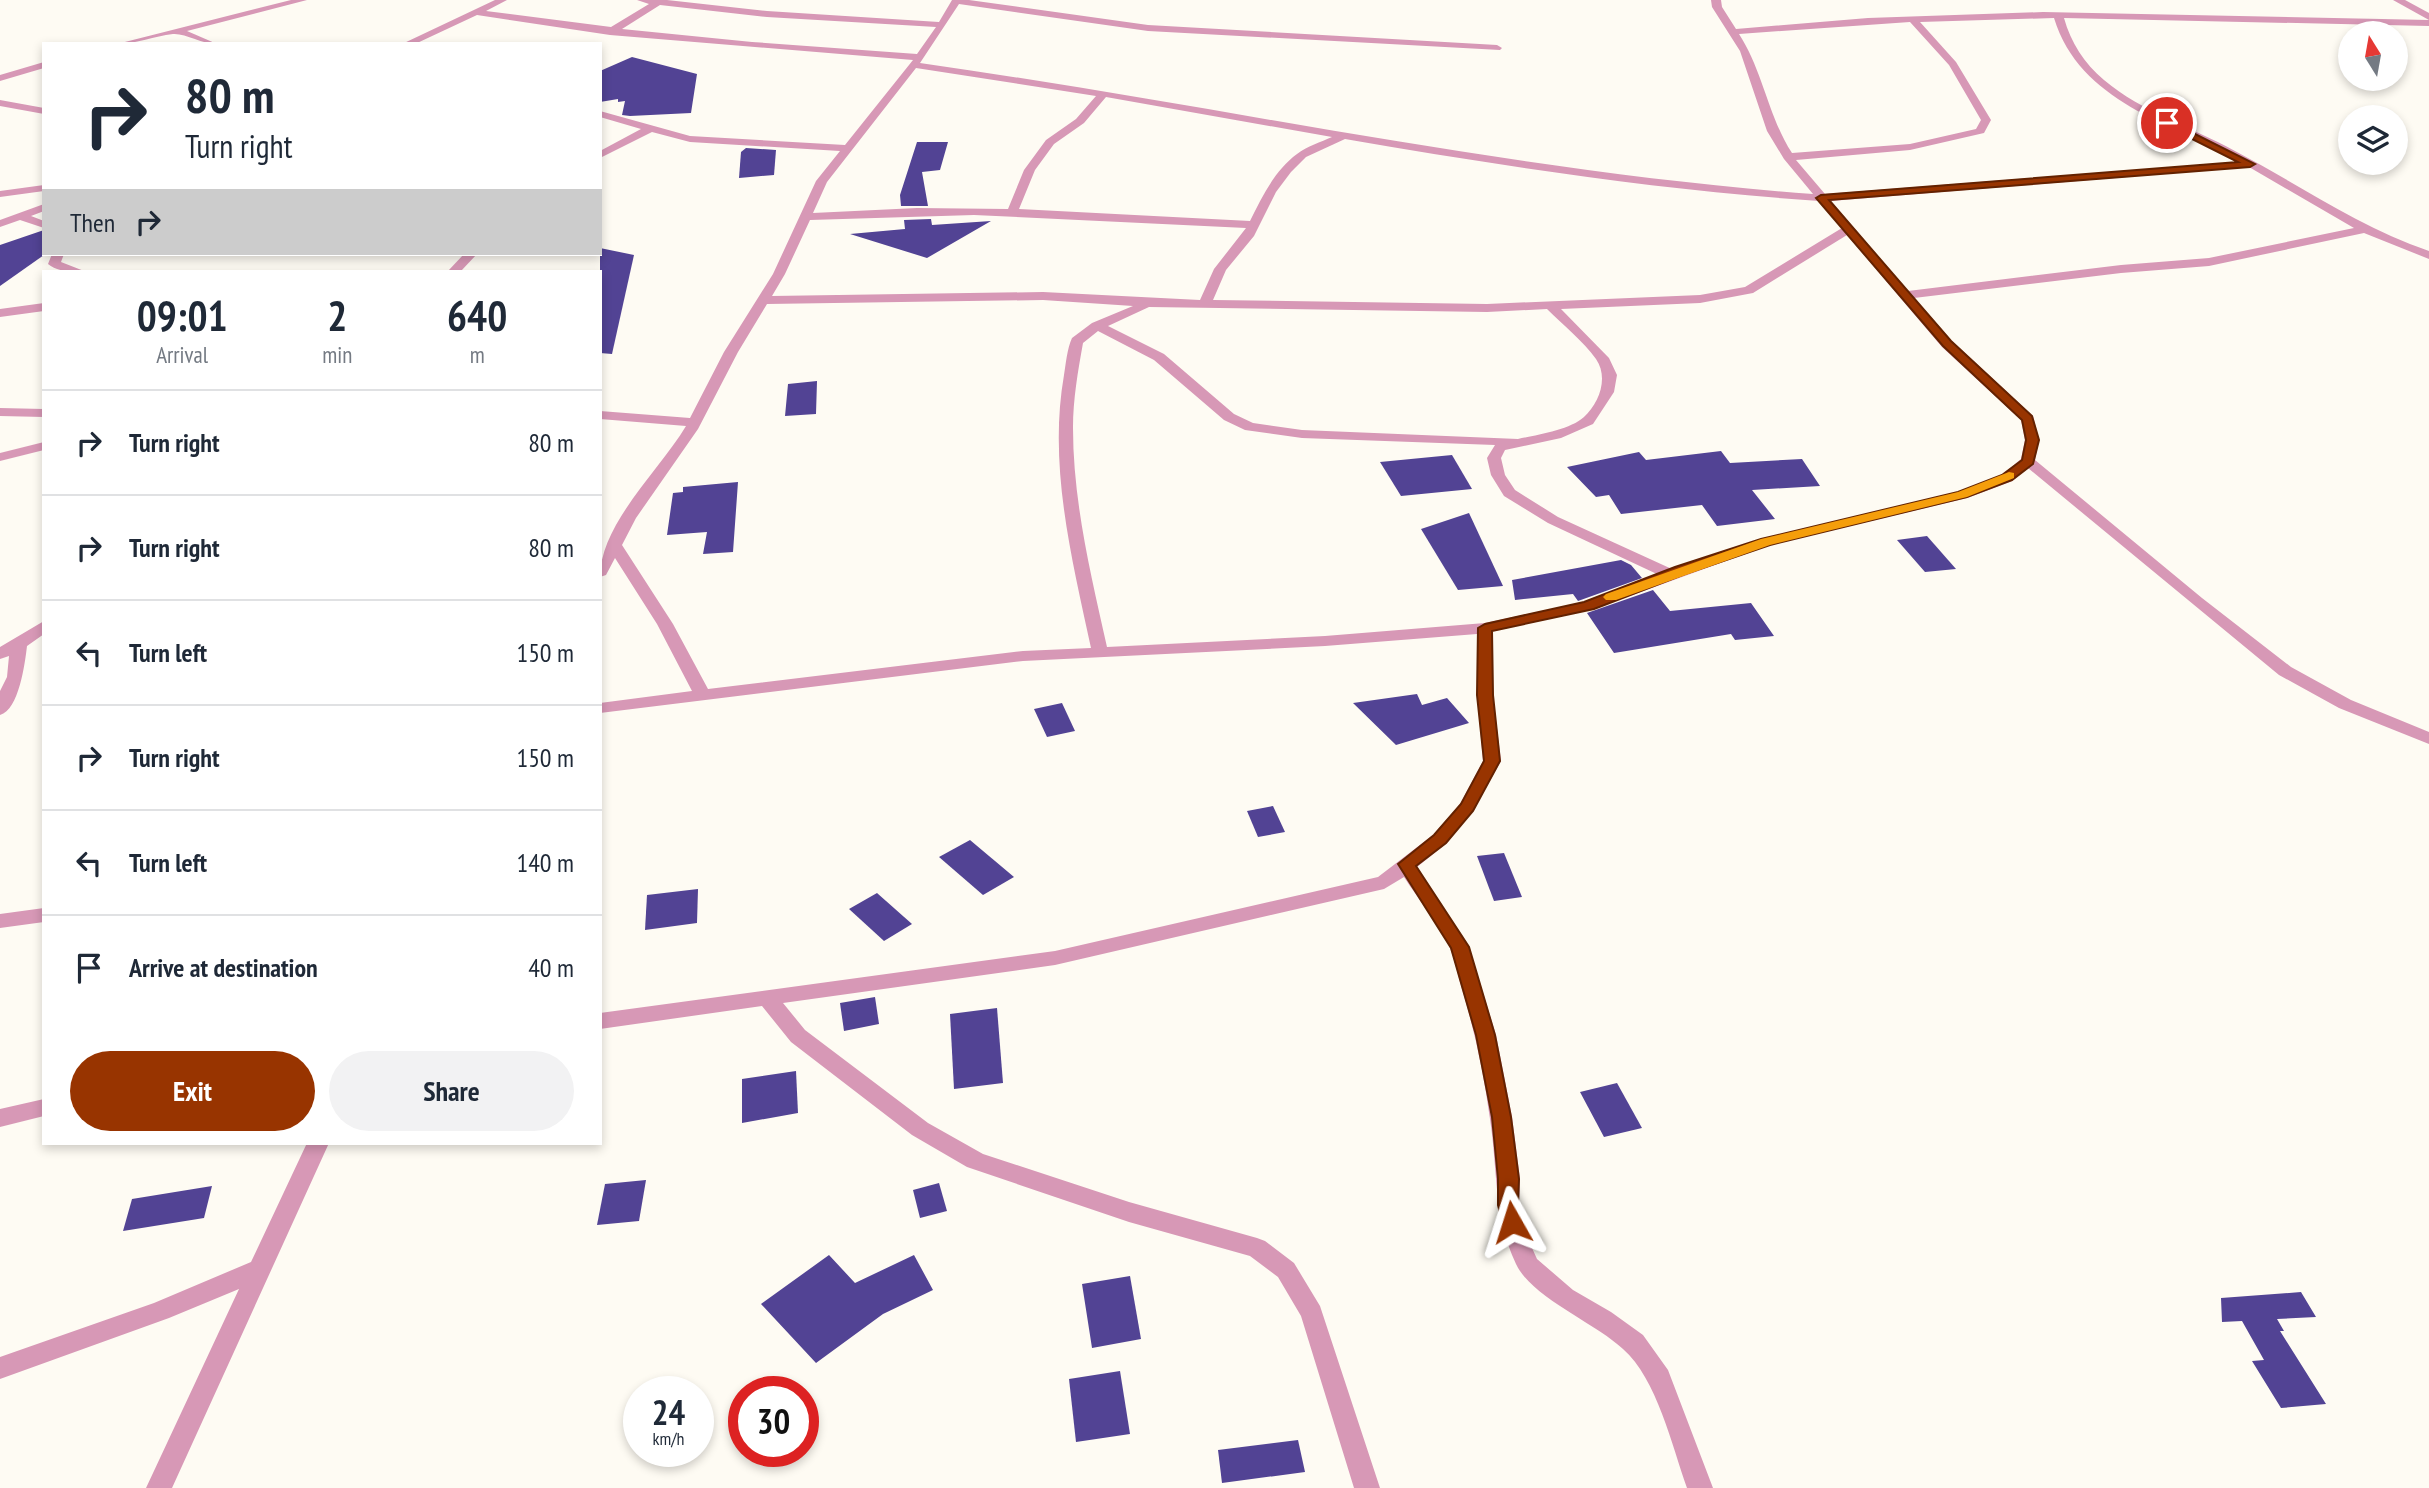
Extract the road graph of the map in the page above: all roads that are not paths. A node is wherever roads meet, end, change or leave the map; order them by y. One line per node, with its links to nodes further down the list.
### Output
1 (302, 0): 15 (street)
2 (502, 0): 10 (street)
3 (642, 0): 6 (street)
4 (1716, 0): 16 (street)
5 (2398, 0): 13 (street)
6 (660, 1): 14 (street); 17 (street)
7 (957, 1): 9 (street); 14 (street)
8 (1041, 2): 9 (street)
9 (1027, 10): 21 (street)
10 (476, 12): 17 (street); 20 (street)
11 (2059, 15): 12 (street); 13 (street); 34 (street)
12 (1913, 20): 16 (street); 33 (street)
13 (2427, 23)
14 (942, 25): 22 (street)
15 (178, 31): 18 (street); 19 (street)
16 (1733, 32): 33 (street)
17 (612, 35): 22 (street)
18 (131, 42)
19 (207, 42)
20 (411, 42)
21 (1497, 48)
22 (916, 61): 25 (street); 31 (street)
23 (42, 66): 24 (street)
24 (0, 78)
25 (1103, 94): 30 (street); 39 (street)
26 (0, 103): 27 (street)
27 (42, 111)
28 (602, 115): 29 (street)
29 (649, 129): 31 (street); 32 (street)
30 (1342, 136): 37 (street); 44 (street)
31 (847, 149): 41 (street)
32 (602, 154)
33 (1788, 157): 37 (street)
34 (2250, 164): 37 (street); 46 (street)
35 (42, 188): 36 (street)
36 (0, 194)
37 (1821, 198): 45 (street)
38 (42, 208): 40 (street)
39 (1012, 212): 41 (street); 44 (street)
40 (19, 216): 42 (street); 43 (street)
41 (805, 217): 55 (street)
42 (42, 224)
43 (0, 225)
44 (1255, 225): 57 (street)
45 (1848, 229): 54 (street); 58 (street)
46 (2363, 230): 48 (street); 54 (street)
47 (2429, 242): 48 (street)
48 (2403, 246): 49 (street)
49 (2429, 255)
50 (57, 256): 52 (street)
51 (469, 256): 53 (street)
52 (75, 270)
53 (455, 270)
54 (1905, 295): 69 (street)
55 (764, 300): 56 (street); 65 (street)
56 (1149, 303): 57 (street); 61 (street)
57 (1205, 304): 58 (street)
58 (1550, 306): 66 (street)
59 (42, 307): 60 (street)
60 (0, 313)
61 (1097, 326): 66 (street); 76 (street)
62 (0, 412): 63 (street)
63 (42, 413)
64 (602, 415): 65 (street)
65 (694, 422): 70 (street)
66 (1522, 442): 72 (street)
67 (42, 446): 68 (street)
68 (0, 457)
69 (2028, 461): 72 (street); 81 (street)
70 (615, 545): 71 (street); 78 (street)
71 (602, 568)
72 (1670, 574): 74 (street)
73 (42, 627): 75 (street)
74 (1485, 628): 76 (street); 82 (street)
75 (19, 644): 77 (street); 80 (street)
76 (1100, 652): 78 (street)
77 (0, 654)
78 (704, 696): 79 (street)
79 (602, 708)
80 (0, 710)
81 (2429, 738)
82 (1406, 864): 85 (street); 94 (street)
83 (42, 915): 84 (street)
84 (0, 921)
85 (767, 998): 86 (street); 93 (street)
86 (602, 1021)
87 (42, 1108): 88 (street)
88 (0, 1118)
89 (317, 1145): 90 (street)
90 (260, 1269): 91 (street); 92 (street)
91 (0, 1368)
92 (159, 1488)
93 (1367, 1488)
94 (1700, 1488)

